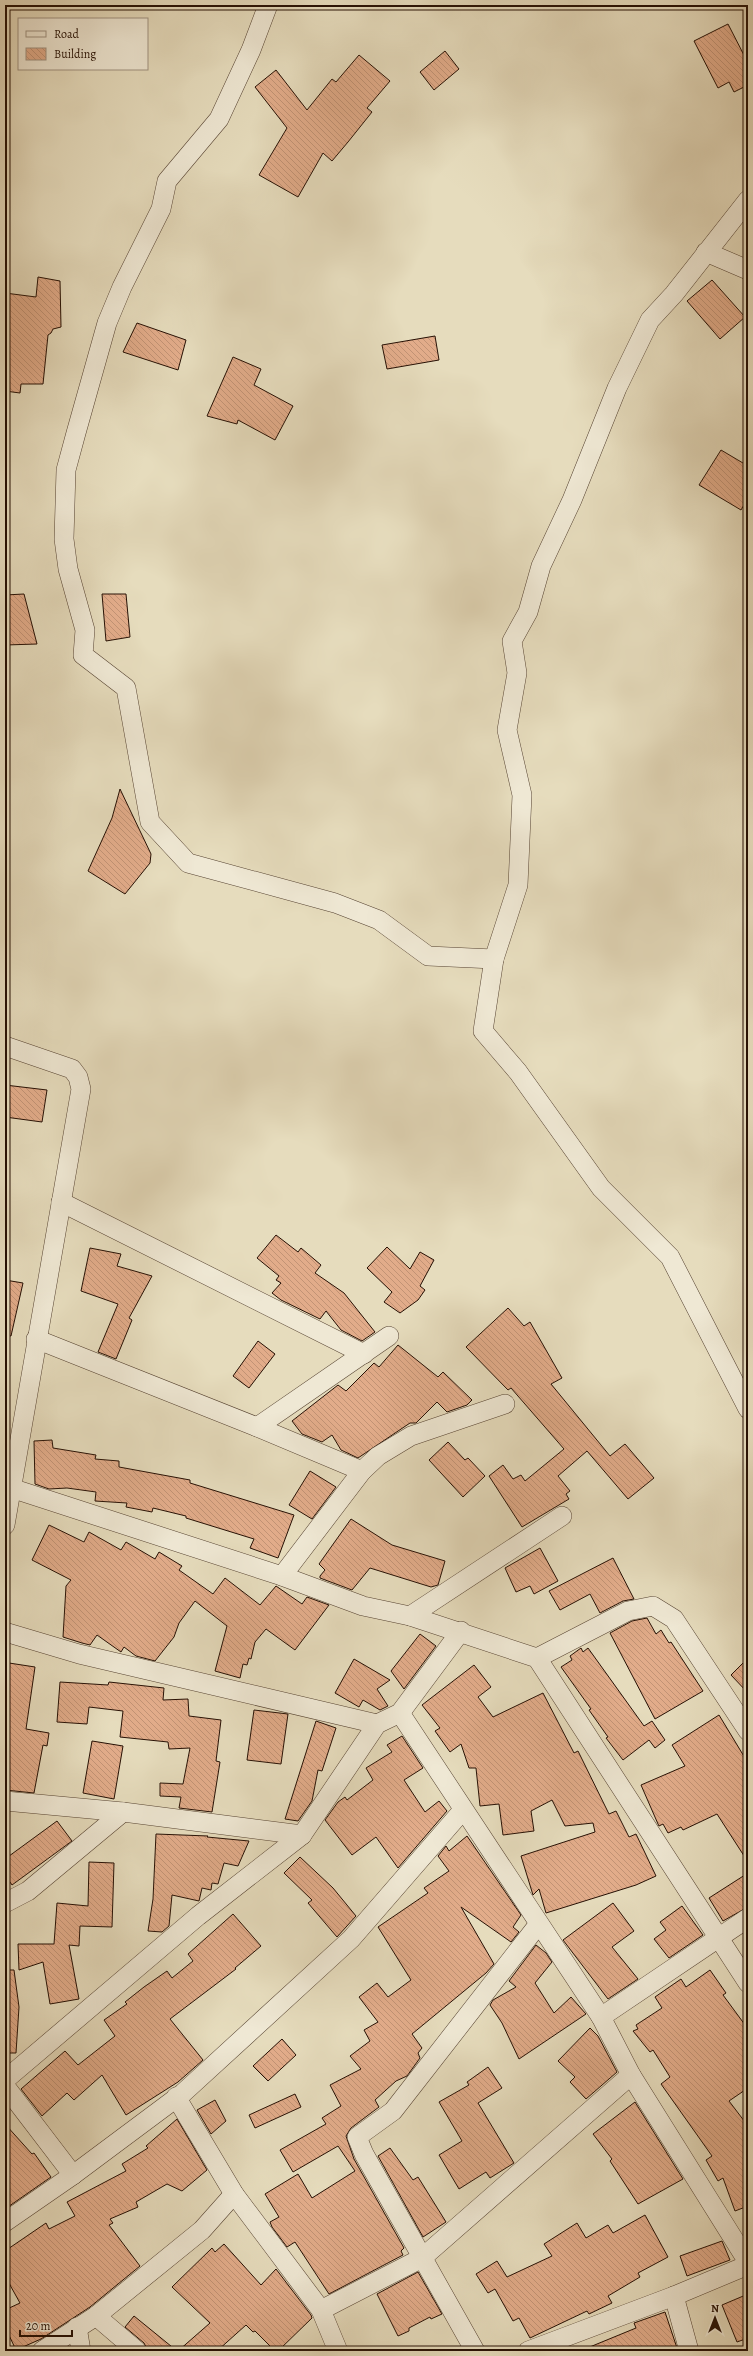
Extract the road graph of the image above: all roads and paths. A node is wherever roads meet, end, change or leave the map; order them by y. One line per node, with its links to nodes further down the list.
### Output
1 (268, 5): 5 (street)
2 (748, 200): 3 (street)
3 (706, 252): 4 (street); 5 (street)
4 (748, 270)
5 (494, 959): 12 (street)
6 (5, 1046): 7 (street)
7 (61, 1202): 9 (street); 10 (street)
8 (390, 1336): 10 (street)
9 (36, 1339): 13 (street); 15 (street)
10 (364, 1354): 13 (street)
11 (505, 1404): 14 (street)
12 (748, 1409)
13 (257, 1427): 14 (street)
14 (362, 1471): 18 (street)
15 (11, 1488): 17 (street); 18 (street)
16 (562, 1516): 19 (street)
17 (5, 1525)
18 (282, 1576): 19 (street)
19 (410, 1616): 20 (street)
20 (461, 1631): 22 (street); 23 (street)
21 (5, 1632): 24 (street)
22 (537, 1658): 25 (street); 33 (street)
23 (400, 1713): 24 (street); 27 (street)
24 (377, 1724): 29 (street)
25 (748, 1732)
26 (5, 1801): 28 (street)
27 (463, 1810): 32 (street); 39 (street)
28 (123, 1812): 29 (street); 30 (street)
29 (302, 1835): 37 (street)
30 (5, 1903)
31 (748, 1918): 33 (street)
32 (538, 1925): 35 (street); 43 (street)
33 (717, 1939): 34 (street); 35 (street)
34 (748, 1983)
35 (601, 2017): 36 (street)
36 (631, 2075): 43 (street); 44 (street)
37 (5, 2080)
38 (5, 2086): 40 (street)
39 (176, 2097): 40 (street); 41 (street)
40 (73, 2175): 42 (street)
41 (234, 2194): 46 (street); 47 (street)
42 (5, 2222)
43 (422, 2258): 46 (street); 53 (street)
44 (748, 2263): 45 (street)
45 (674, 2296): 54 (street); 55 (street)
46 (321, 2310): 52 (street)
47 (96, 2316): 48 (street); 51 (street)
48 (77, 2327): 49 (street); 50 (street)
49 (42, 2351)
50 (81, 2351)
51 (138, 2351)
52 (338, 2351)
53 (475, 2351)
54 (528, 2351)
55 (689, 2351)

